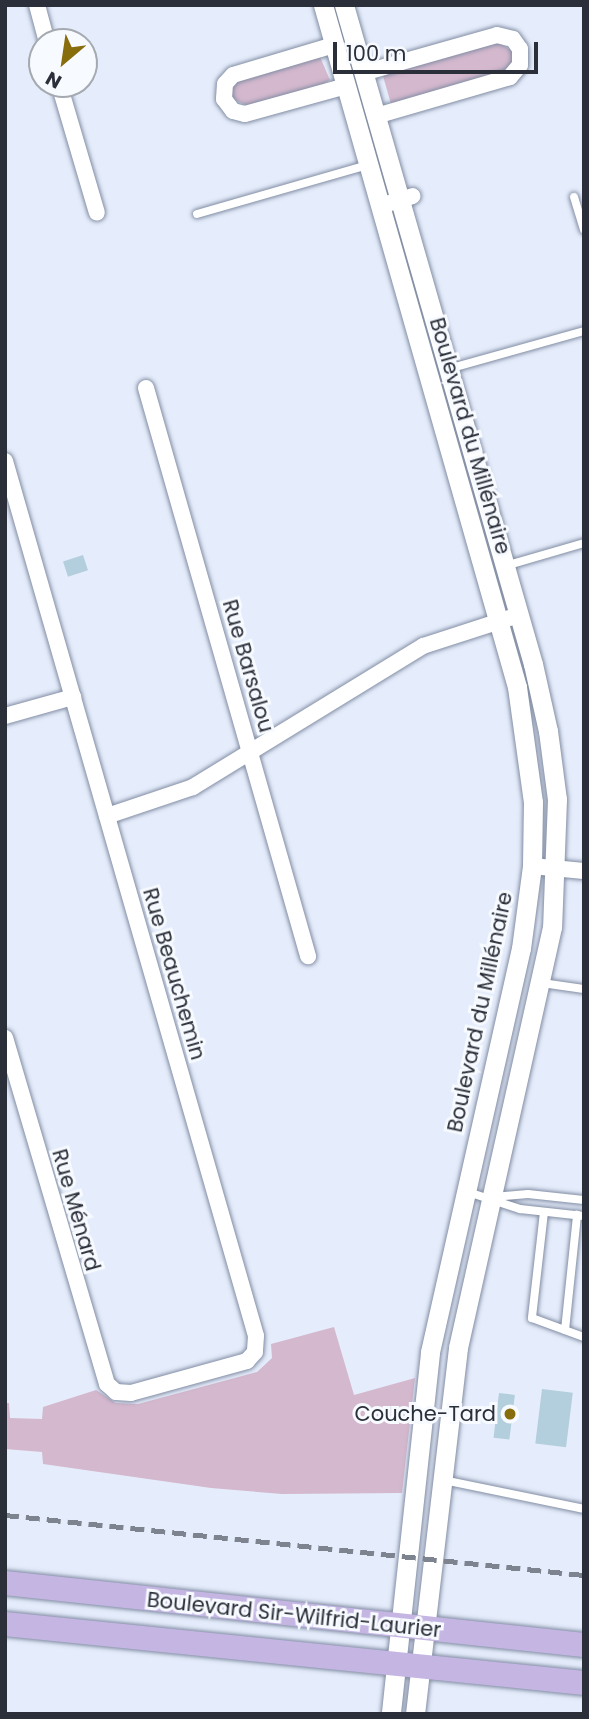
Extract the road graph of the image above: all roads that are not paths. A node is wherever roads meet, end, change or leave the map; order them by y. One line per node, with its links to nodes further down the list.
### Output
1 (37, 5): 4 (street)
2 (323, 5): 5 (street, Boulevard du Millénaire)
3 (344, 5): 6 (street, Boulevard du Millénaire)
4 (43, 28)
5 (334, 45): 7 (street, Boulevard du Millénaire); 7 (street)
6 (363, 74): 9 (street, Boulevard du Millénaire); 9 (street)
7 (346, 86): 10 (street, Boulevard du Millénaire)
8 (63, 98): 14 (street)
9 (376, 116): 12 (street, Boulevard du Millénaire)
10 (368, 165): 13 (street, Boulevard du Millénaire); 15 (lane)
11 (574, 197): 16 (lane)
12 (406, 198): 13 (street); 18 (street, Boulevard du Millénaire)
13 (380, 206): 24 (street, Boulevard du Millénaire)
14 (97, 214)
15 (197, 214)
16 (584, 229)
17 (584, 331): 18 (lane)
18 (448, 369): 22 (street, Boulevard du Millénaire)
19 (146, 388): 27 (street, Rue Barsalou)
20 (5, 461): 25 (street, Rue Beauchemin)
21 (584, 543): 22 (lane)
22 (505, 566): 23 (street, Boulevard du Millénaire)
23 (519, 615): 24 (street); 30 (street, Boulevard du Millénaire)
24 (499, 621): 27 (street); 29 (street, Boulevard du Millénaire)
25 (73, 697): 26 (street); 28 (street, Rue Beauchemin)
26 (5, 716)
27 (250, 752): 28 (street); 32 (street, Rue Barsalou)
28 (107, 816): 43 (street, Rue Beauchemin)
29 (532, 866): 30 (street); 36 (street, Boulevard du Millénaire)
30 (558, 869): 31 (street); 33 (street, Boulevard du Millénaire)
31 (584, 871)
32 (308, 956)
33 (542, 983): 34 (lane); 37 (street, Boulevard du Millénaire)
34 (584, 989)
35 (5, 1038): 43 (street, Rue Ménard)
36 (464, 1191): 37 (lane); 48 (street, Boulevard du Millénaire)
37 (491, 1197): 38 (lane); 39 (lane); 44 (street, Boulevard du Millénaire)
38 (584, 1200)
39 (544, 1212): 40 (lane); 41 (lane)
40 (580, 1215): 41 (lane)
41 (565, 1330): 42 (lane)
42 (584, 1337)
43 (112, 1390)
44 (442, 1480): 45 (lane); 49 (street, Boulevard du Millénaire)
45 (584, 1509)
46 (5, 1583): 48 (main road, Boulevard Sir-Wilfrid-Laurier)
47 (5, 1624): 51 (main road, Boulevard Sir-Wilfrid-Laurier)
48 (399, 1627): 49 (main road, Boulevard Sir-Wilfrid-Laurier); 51 (street, Boulevard du Millénaire)
49 (427, 1630): 50 (main road, Boulevard Sir-Wilfrid-Laurier); 52 (street, Boulevard du Millénaire)
50 (584, 1644)
51 (395, 1664): 52 (main road, Boulevard Sir-Wilfrid-Laurier); 54 (street, Boulevard du Millénaire)
52 (422, 1667): 53 (main road, Boulevard Sir-Wilfrid-Laurier); 55 (street, Boulevard du Millénaire)
53 (584, 1683)
54 (391, 1714)
55 (415, 1714)

